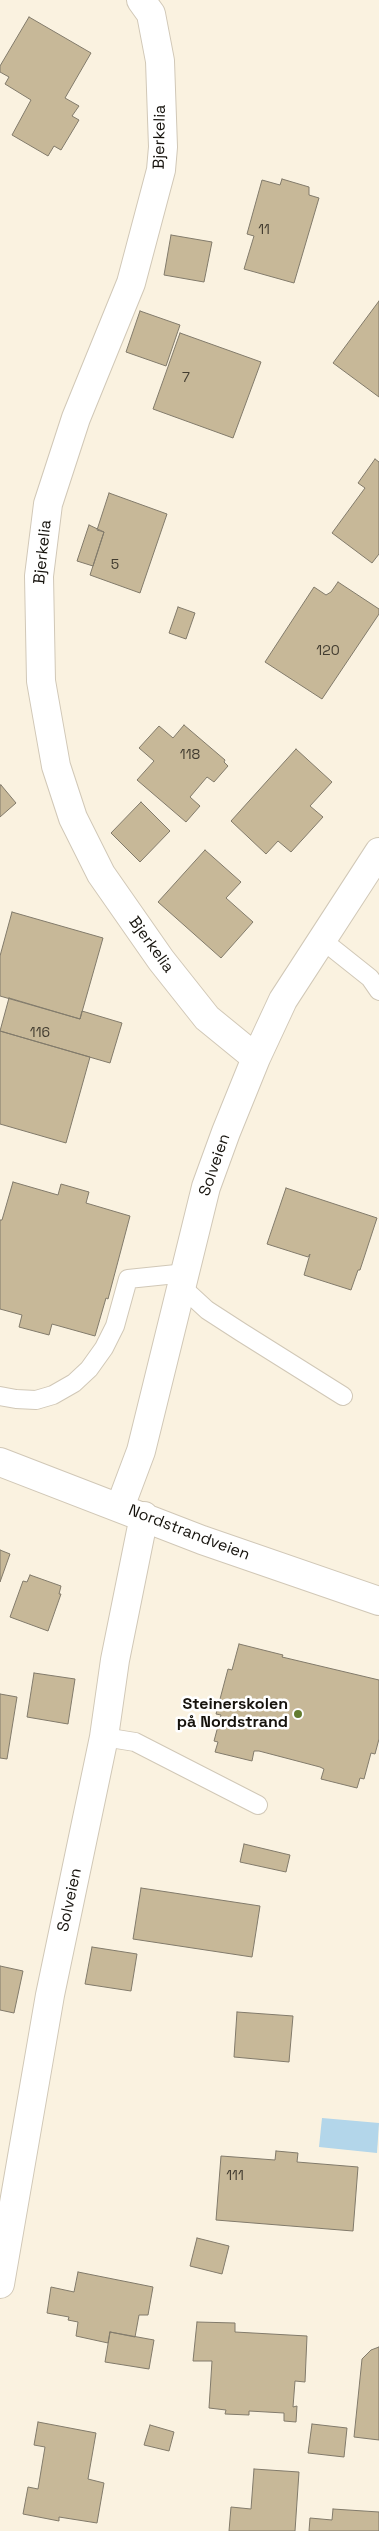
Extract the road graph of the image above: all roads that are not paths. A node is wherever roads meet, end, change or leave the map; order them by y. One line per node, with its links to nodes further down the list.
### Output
1 (141, 0): 5 (street, Bjerkelia)
2 (379, 852): 3 (street, Solveien)
3 (321, 939): 4 (lane); 5 (street, Solveien)
4 (379, 991)
5 (256, 1058): 6 (street, Solveien)
6 (184, 1280): 7 (lane); 8 (lane); 10 (street, Solveien)
7 (0, 1396)
8 (343, 1396)
9 (0, 1462): 10 (street, Nordstrandveien)
10 (132, 1511): 11 (street, Nordstrandveien); 12 (street, Solveien)
11 (379, 1601)
12 (104, 1737): 13 (lane); 14 (street, Solveien)
13 (258, 1805)
14 (0, 2284)

